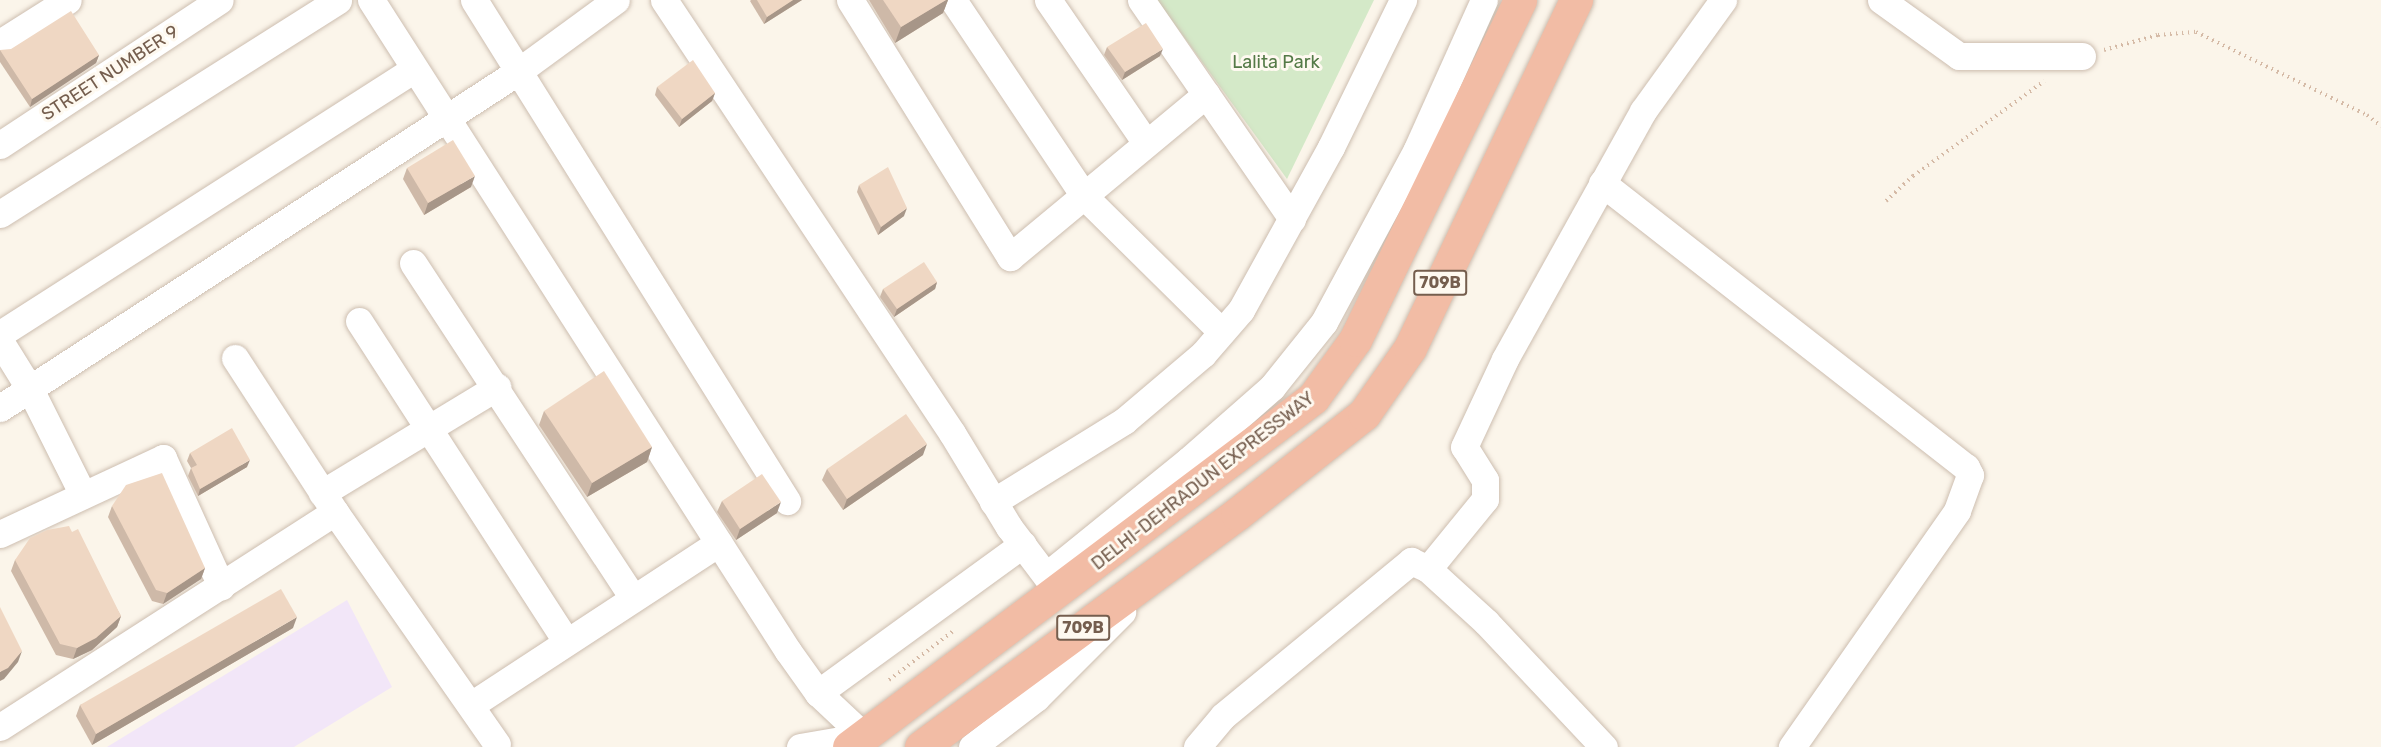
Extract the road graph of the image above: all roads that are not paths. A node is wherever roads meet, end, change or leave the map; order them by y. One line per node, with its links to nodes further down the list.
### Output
1 (68, 0): 18 (street)
2 (220, 0): 25 (street, STREET NUMBER 9)
3 (338, 0): 28 (street)
4 (371, 0): 20 (street)
5 (474, 0): 21 (street)
6 (616, 0): 21 (street)
7 (664, 0): 42 (street)
8 (850, 0): 27 (street)
9 (952, 0): 27 (street)
10 (1048, 0): 24 (street)
11 (1141, 0): 22 (street)
12 (1403, 0): 29 (street)
13 (1484, 0): 49 (street)
14 (1520, 0): 49 (highway, DELHI-DEHRADUN EXPRESSWAY / 709B)
15 (1576, 0): 47 (highway, 709B)
16 (1723, 0): 26 (street)
17 (1881, 0): 19 (street)
18 (0, 44)
19 (2082, 56)
20 (415, 69): 23 (street); 33 (street)
21 (519, 71): 23 (street); 41 (street)
22 (1206, 94): 24 (street); 29 (street)
23 (446, 118): 37 (street); 45 (street)
24 (1146, 143): 27 (street)
25 (0, 145)
26 (1602, 183): 48 (street); 63 (street)
27 (1085, 197): 32 (street)
28 (0, 214)
29 (1292, 219): 32 (street)
30 (413, 263): 36 (street)
31 (359, 321): 39 (street)
32 (1222, 332): 42 (street)
33 (0, 334)
34 (0, 341): 37 (street)
35 (235, 358): 43 (street)
36 (497, 387): 39 (street); 51 (street)
37 (31, 391): 38 (street); 40 (street)
38 (0, 408)
39 (426, 429): 43 (street); 52 (street)
40 (83, 495): 44 (street); 50 (street)
41 (787, 501)
42 (993, 502): 46 (street)
43 (328, 503): 50 (street); 54 (street)
44 (0, 534)
45 (719, 543): 51 (street); 53 (street)
46 (1023, 544): 49 (street); 53 (street)
47 (1179, 557): 58 (highway, 709B); 60 (street)
48 (1428, 569): 61 (street); 62 (street)
49 (1053, 584): 56 (highway, DELHI-DEHRADUN EXPRESSWAY / 709B)
50 (221, 586): 55 (street)
51 (633, 598): 52 (street)
52 (566, 641): 54 (street)
53 (818, 693): 56 (street)
54 (471, 705): 57 (street)
55 (0, 727)
56 (856, 742): 59 (street)
57 (497, 744)
58 (925, 744)
59 (800, 747)
60 (972, 747)
61 (1197, 747)
62 (1604, 747)
63 (1792, 747)

